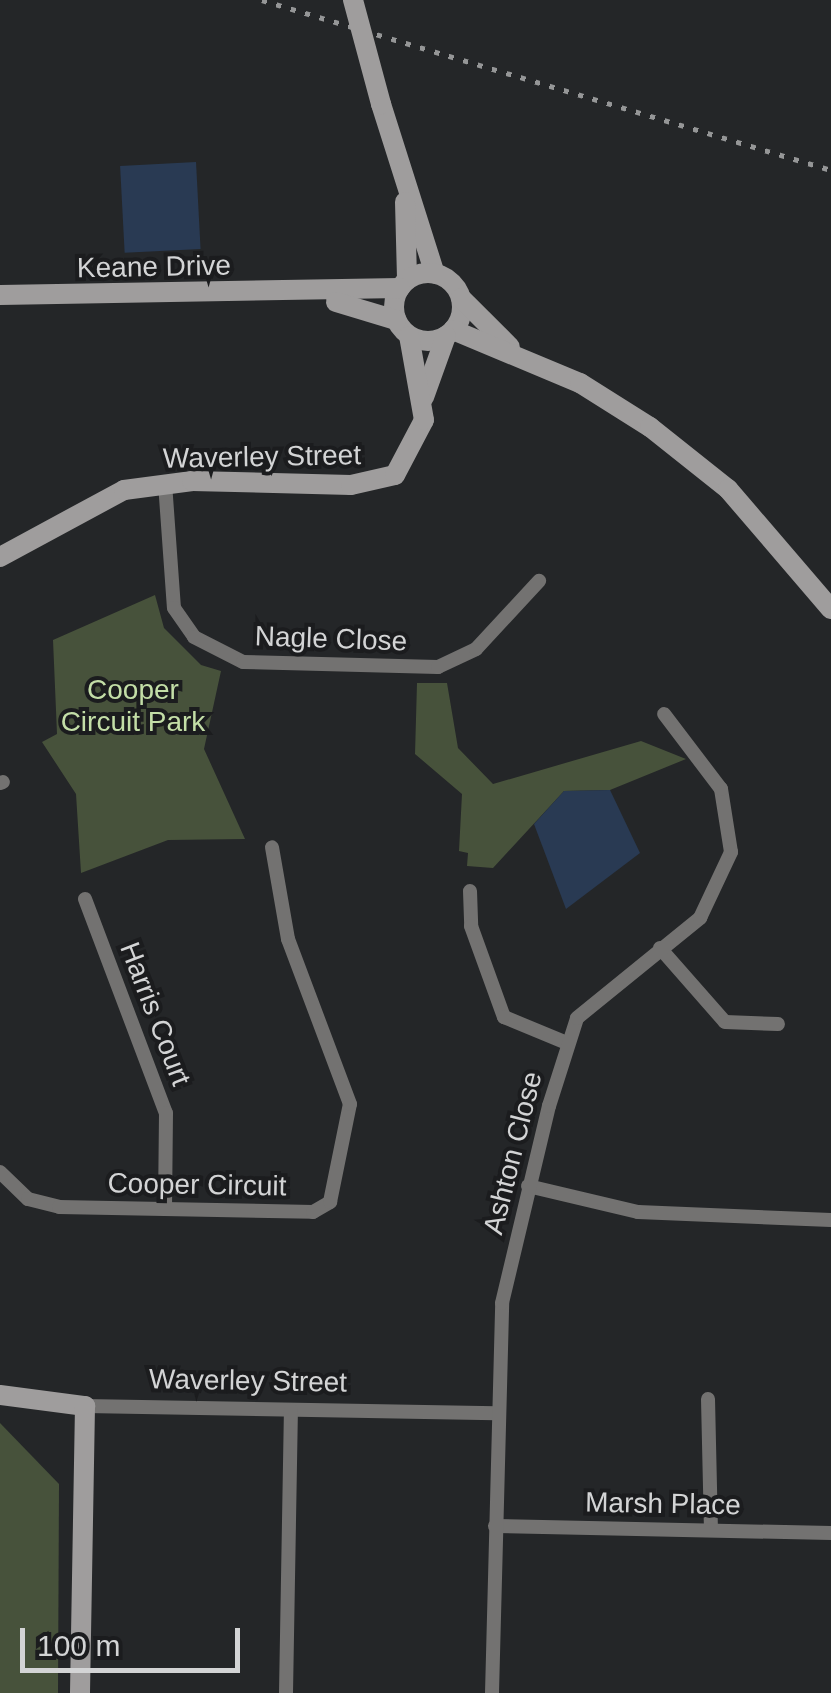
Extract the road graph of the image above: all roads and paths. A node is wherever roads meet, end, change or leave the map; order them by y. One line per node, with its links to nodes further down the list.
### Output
1 (354, 0): 2 (street, bridge)
2 (405, 202): 3 (street); 4 (street, Waverley Street)
3 (435, 274): 4 (street, Keane Drive); 7 (street)
4 (403, 284): 6 (street, Keane Drive); 8 (street, Waverley Street)
5 (0, 294): 6 (street, Keane Drive)
6 (308, 296): 8 (street, Keane Drive)
7 (461, 298): 9 (street, Waverley Street); 10 (street)
8 (403, 328): 9 (street, Keane Drive); 11 (street, Waverley Street)
9 (450, 333): 10 (street); 11 (street, Waverley Street)
10 (514, 352): 15 (street)
11 (424, 399): 12 (street, Waverley Street)
12 (164, 483): 13 (street, Waverley Street); 14 (street, Nagle Close)
13 (0, 557)
14 (538, 581)
15 (831, 608)
16 (664, 714): 20 (street, Ashton Close)
17 (272, 847): 25 (street, Cooper Circuit)
18 (470, 892): 22 (street)
19 (85, 900): 25 (street, Harris Court)
20 (660, 948): 21 (street); 22 (street, Ashton Close)
21 (778, 1024)
22 (567, 1043): 24 (street, Ashton Close)
23 (0, 1172): 25 (street, Cooper Circuit)
24 (528, 1186): 26 (street); 31 (street, Ashton Close)
25 (165, 1210)
26 (831, 1220)
27 (0, 1395): 29 (street, Waverley Street)
28 (708, 1398): 33 (street)
29 (85, 1406): 30 (street, Waverley Street); 35 (street)
30 (291, 1410): 31 (street, Waverley Street); 36 (street)
31 (496, 1413): 32 (street, Ashton Close)
32 (495, 1526): 33 (street, Marsh Place); 37 (street, Ashton Close)
33 (711, 1530): 34 (street, Marsh Place)
34 (831, 1533)
35 (80, 1693)
36 (286, 1693)
37 (492, 1693)

